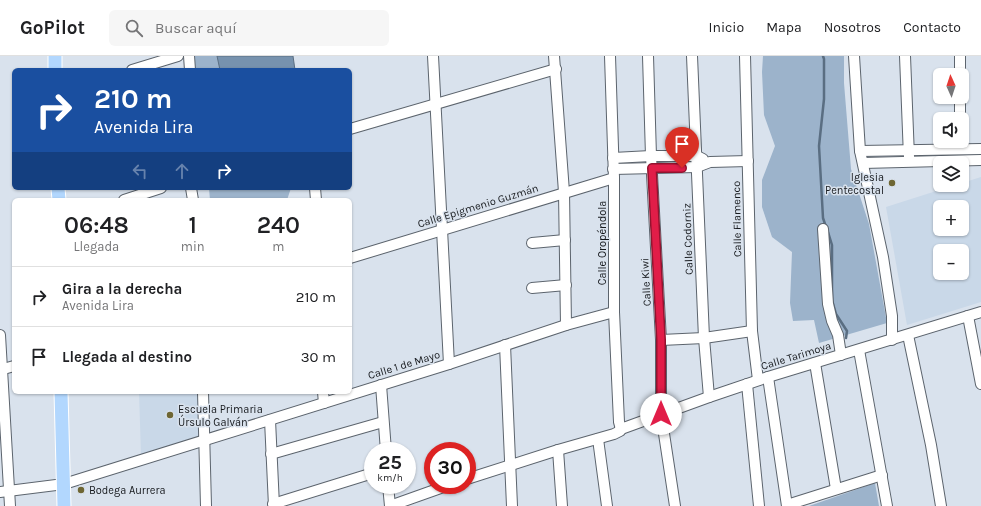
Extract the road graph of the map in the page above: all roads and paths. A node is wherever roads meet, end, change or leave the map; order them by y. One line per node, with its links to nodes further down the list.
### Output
1 (55, 56): 13 (main road)
2 (178, 56): 14 (street)
3 (189, 56): 15 (street)
4 (433, 56): 18 (street)
5 (554, 56): 17 (street)
6 (610, 56): 27 (street, Calle Oropéndola)
7 (648, 56): 25 (street, Calle Kiwi)
8 (692, 56): 26 (street, Calle Codorniz)
9 (745, 56): 29 (street, Calle Flamenco)
10 (854, 56): 23 (street)
11 (905, 56): 24 (street)
12 (960, 56): 16 (street)
13 (55, 68)
14 (139, 68)
15 (190, 68)
16 (960, 68)
17 (556, 69): 18 (street); 37 (street)
18 (436, 105): 19 (street); 40 (street)
19 (352, 128)
20 (969, 147): 22 (street)
21 (933, 148): 24 (street)
22 (981, 149)
23 (860, 150): 24 (street); 32 (street)
24 (908, 150): 31 (street)
25 (651, 156): 26 (street); 27 (street); 34 (street, Calle Kiwi)
26 (697, 156): 30 (street); 33 (street, Calle Codorniz)
27 (613, 158): 35 (street, Calle Oropéndola)
28 (981, 160): 31 (street)
29 (748, 161): 30 (street); 50 (street, Calle Flamenco)
30 (710, 162): 33 (street, Calle Epigmenio Guzmán)
31 (909, 162): 32 (street)
32 (863, 163): 55 (street)
33 (697, 167): 34 (street, Calle Epigmenio Guzmán); 53 (street, Calle Codorniz)
34 (652, 168): 35 (street, Calle Epigmenio Guzmán); 54 (street, Calle Kiwi)
35 (613, 173): 37 (street, Calle Epigmenio Guzmán); 46 (street, Calle Oropéndola)
36 (155, 190): 38 (street)
37 (564, 192): 40 (street, Calle Epigmenio Guzmán); 41 (street)
38 (130, 198)
39 (822, 229): 58 (street)
40 (442, 230): 43 (street, Calle Epigmenio Guzmán); 60 (street)
41 (565, 240): 42 (street); 44 (street)
42 (532, 243)
43 (352, 257)
44 (566, 285): 45 (street); 49 (street)
45 (532, 288)
46 (614, 312): 49 (street, Calle 1 de Mayo); 75 (street, Calle Oropéndola)
47 (981, 312): 48 (street, Calle Tarimoya)
48 (968, 316): 52 (street, Calle Tarimoya); 65 (street)
49 (566, 325): 56 (street, Calle 1 de Mayo)
50 (752, 331): 53 (street); 63 (street, Calle Flamenco)
51 (0, 335): 62 (street)
52 (908, 335): 55 (street, Calle Tarimoya); 103 (street)
53 (704, 338): 54 (street); 70 (street, Calle Codorniz)
54 (661, 340): 72 (street, Calle Kiwi)
55 (892, 340): 57 (street, Calle Tarimoya)
56 (505, 345): 60 (street, Calle 1 de Mayo); 81 (street)
57 (859, 350): 58 (street, Calle Tarimoya); 82 (street)
58 (841, 355): 59 (street, Calle Tarimoya)
59 (815, 363): 63 (street, Calle Tarimoya); 86 (street)
60 (449, 364): 66 (street, Calle 1 de Mayo)
61 (12, 367): 62 (street)
62 (1, 371): 87 (street)
63 (763, 379): 64 (street, Calle Tarimoya); 101 (street, Calle Flamenco)
64 (746, 384): 70 (street, Calle Tarimoya); 100 (street)
65 (981, 384)
66 (381, 385): 71 (street, Calle 1 de Mayo); 74 (street)
67 (61, 394): 85 (main road)
68 (203, 394): 77 (street)
69 (323, 394): 71 (street)
70 (709, 397): 72 (street, Calle Tarimoya)
71 (324, 403): 73 (street, Calle 1 de Mayo)
72 (661, 414): 75 (street, Calle Tarimoya); 99 (street, Calle Kiwi)
73 (270, 420): 77 (street, Calle 1 de Mayo); 80 (street)
74 (383, 422): 78 (street); 80 (street)
75 (621, 429): 76 (street, Calle Tarimoya)
76 (598, 439): 79 (street, Calle Tarimoya); 98 (street)
77 (205, 440): 85 (street, Calle 1 de Mayo); 94 (street)
78 (385, 442)
79 (558, 450): 81 (street, Calle Tarimoya); 97 (street)
80 (271, 454): 91 (street)
81 (510, 465): 84 (street, Calle Tarimoya); 96 (street)
82 (882, 475): 86 (street); 102 (street)
83 (364, 476): 91 (street)
84 (476, 476)
85 (64, 484): 87 (street, Calle 1 de Mayo); 93 (main road)
86 (836, 489): 101 (street)
87 (5, 491): 92 (street)
88 (389, 494): 95 (street)
89 (425, 494): 90 (street)
90 (404, 502): 95 (street)
91 (273, 505)
92 (10, 506)
93 (64, 506)
94 (206, 506)
95 (390, 506)
96 (512, 506)
97 (562, 506)
98 (607, 506)
99 (675, 506)
100 (759, 506)
101 (787, 506)
102 (887, 506)
103 (941, 506)

